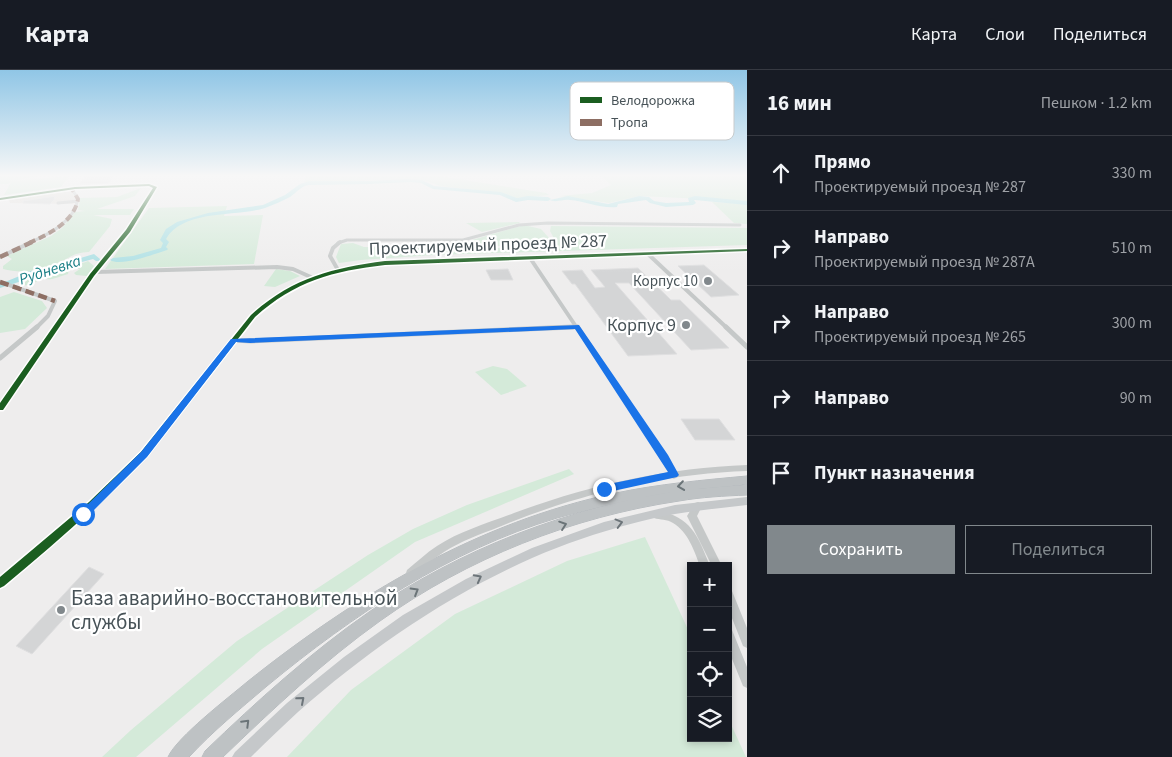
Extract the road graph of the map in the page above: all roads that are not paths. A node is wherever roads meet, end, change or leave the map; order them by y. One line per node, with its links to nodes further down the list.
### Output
1 (74, 208): 6 (street)
2 (142, 208): 9 (street)
3 (740, 226): 8 (street)
4 (747, 250): 5 (street, Проектируемый проезд № 287)
5 (648, 254): 7 (street, Проектируемый проезд № 287); 14 (street)
6 (0, 257)
7 (530, 258): 8 (street, Проектируемый проезд № 287); 12 (street)
8 (338, 270): 10 (street, Проектируемый проезд № 287)
9 (95, 272): 10 (street); 16 (street)
10 (312, 278): 13 (street, Проектируемый проезд № 287)
11 (1, 282): 15 (street)
12 (577, 327): 13 (street); 18 (street)
13 (234, 340): 27 (street, Проектируемый проезд № 287)
14 (747, 347)
15 (0, 358)
16 (0, 408)
17 (747, 468): 18 (street)
18 (674, 475): 26 (street)
19 (747, 480): 26 (highway, one-way to 26)
20 (747, 490): 33 (highway, one-way to 20)
21 (747, 501): 22 (main road)
22 (698, 506): 23 (main road); 25 (street)
23 (651, 514): 24 (street); 34 (main road, one-way to 23)
24 (704, 562)
25 (715, 562)
26 (403, 580): 32 (highway)
27 (0, 583)
28 (732, 604): 29 (street)
29 (747, 642)
30 (732, 644): 31 (street)
31 (747, 682)
32 (178, 755)
33 (211, 757)
34 (240, 757)

